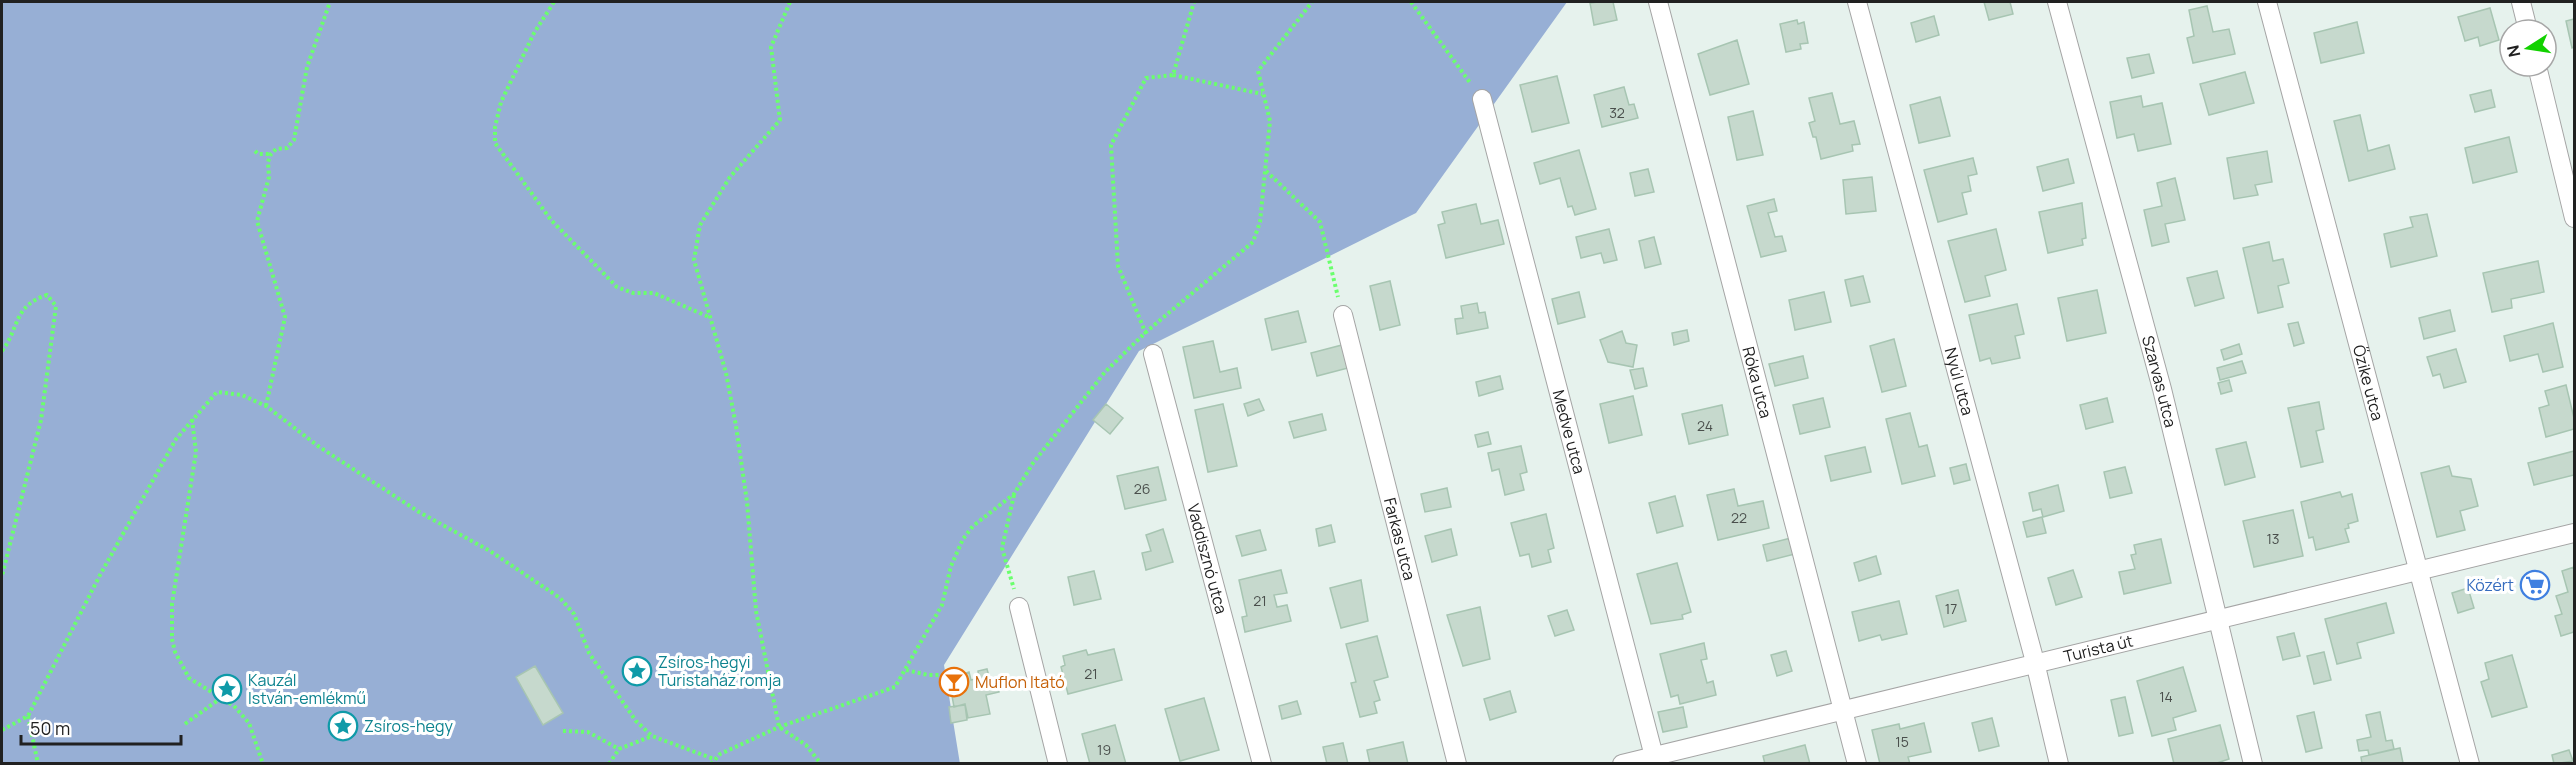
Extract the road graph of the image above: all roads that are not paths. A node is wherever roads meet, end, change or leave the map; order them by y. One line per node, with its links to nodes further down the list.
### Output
1 (1658, 2): 17 (street, Róka utca)
2 (1857, 2): 16 (street, Nyúl utca)
3 (2057, 2): 15 (street, Szarvas utca)
4 (2267, 2): 13 (street, Őzike utca)
5 (2521, 2): 6 (street)
6 (2525, 18)
7 (2540, 78): 9 (street)
8 (1482, 99): 18 (street, Medve utca)
9 (2574, 218)
10 (1343, 315): 21 (street, Farkas utca)
11 (1153, 354): 20 (street, Vaddisznó utca)
12 (2574, 533): 13 (street, Turista út)
13 (2420, 570): 15 (street, Turista út); 26 (street, Őzike utca)
14 (1019, 607): 19 (street)
15 (2216, 618): 16 (street, Turista út); 25 (street, Szarvas utca)
16 (2035, 663): 17 (street, Turista út); 24 (street, Nyúl utca)
17 (1844, 708): 18 (street, Turista út); 23 (street, Róka utca)
18 (1655, 760): 22 (street, Turista út)
19 (1058, 764)
20 (1262, 764)
21 (1457, 764)
22 (1622, 764)
23 (1857, 764)
24 (2059, 764)
25 (2253, 764)
26 (2470, 764)

